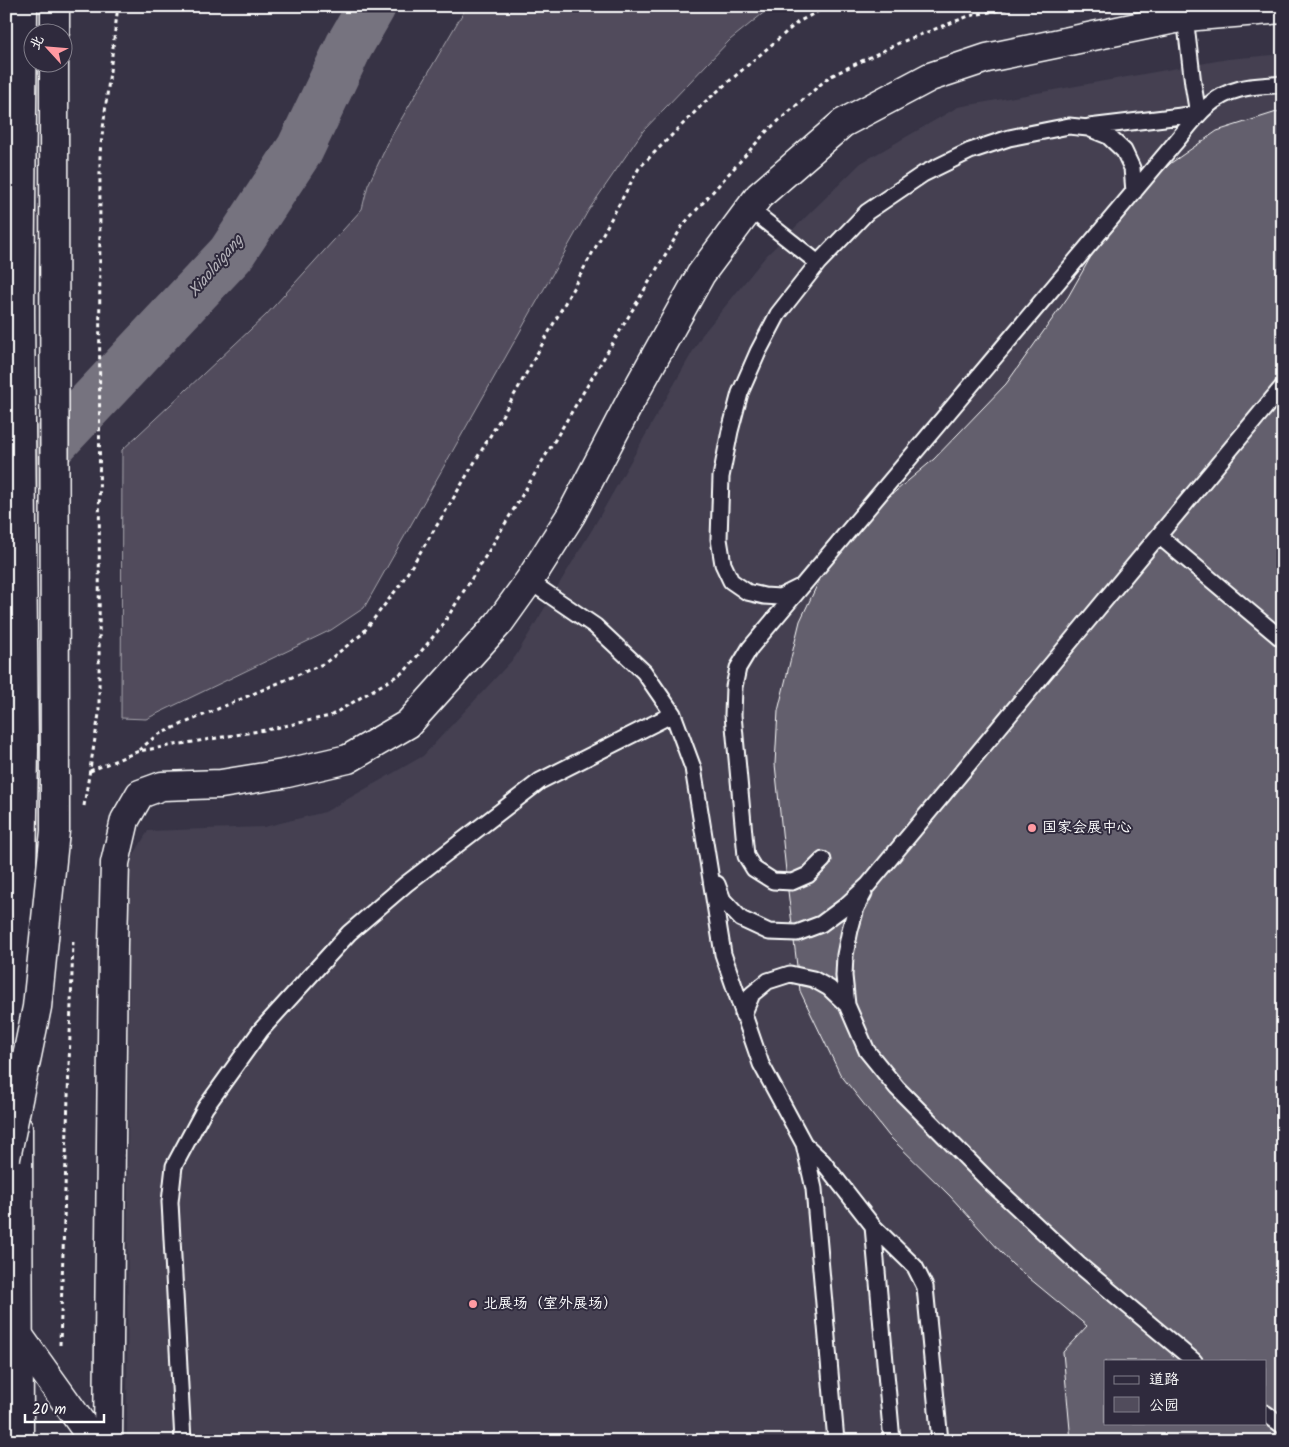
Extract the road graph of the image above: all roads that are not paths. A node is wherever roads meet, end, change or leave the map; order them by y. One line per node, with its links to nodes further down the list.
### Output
1 (23, 6): 27 (main road)
2 (55, 6): 5 (main road)
3 (1283, 9): 4 (main road)
4 (1185, 10): 8 (lane); 11 (main road)
5 (55, 22)
6 (54, 72): 25 (main road, bridge)
7 (1283, 84): 8 (lane)
8 (1198, 114): 9 (lane); 10 (lane)
9 (1088, 128): 10 (lane); 12 (lane)
10 (1134, 192): 16 (lane)
11 (750, 209): 12 (lane); 15 (main road)
12 (818, 263): 16 (lane)
13 (1283, 386): 14 (lane)
14 (1159, 536): 17 (lane); 21 (lane)
15 (529, 581): 18 (lane); 33 (main road)
16 (804, 585): 19 (lane)
17 (1283, 640)
18 (673, 714): 20 (lane); 34 (lane)
19 (823, 860)
20 (709, 864): 21 (lane); 23 (lane)
21 (868, 885): 22 (lane)
22 (847, 1005): 23 (lane); 28 (lane)
23 (743, 1016): 24 (lane)
24 (804, 1144): 26 (lane); 35 (lane)
25 (6, 1158)
26 (873, 1226): 36 (lane); 37 (lane)
27 (19, 1336): 31 (main road); 32 (main road)
28 (1193, 1360)
29 (1266, 1414): 30 (lane)
30 (1283, 1426)
31 (19, 1441)
32 (94, 1441)
33 (108, 1441)
34 (183, 1441)
35 (836, 1441)
36 (892, 1441)
37 (940, 1441)

